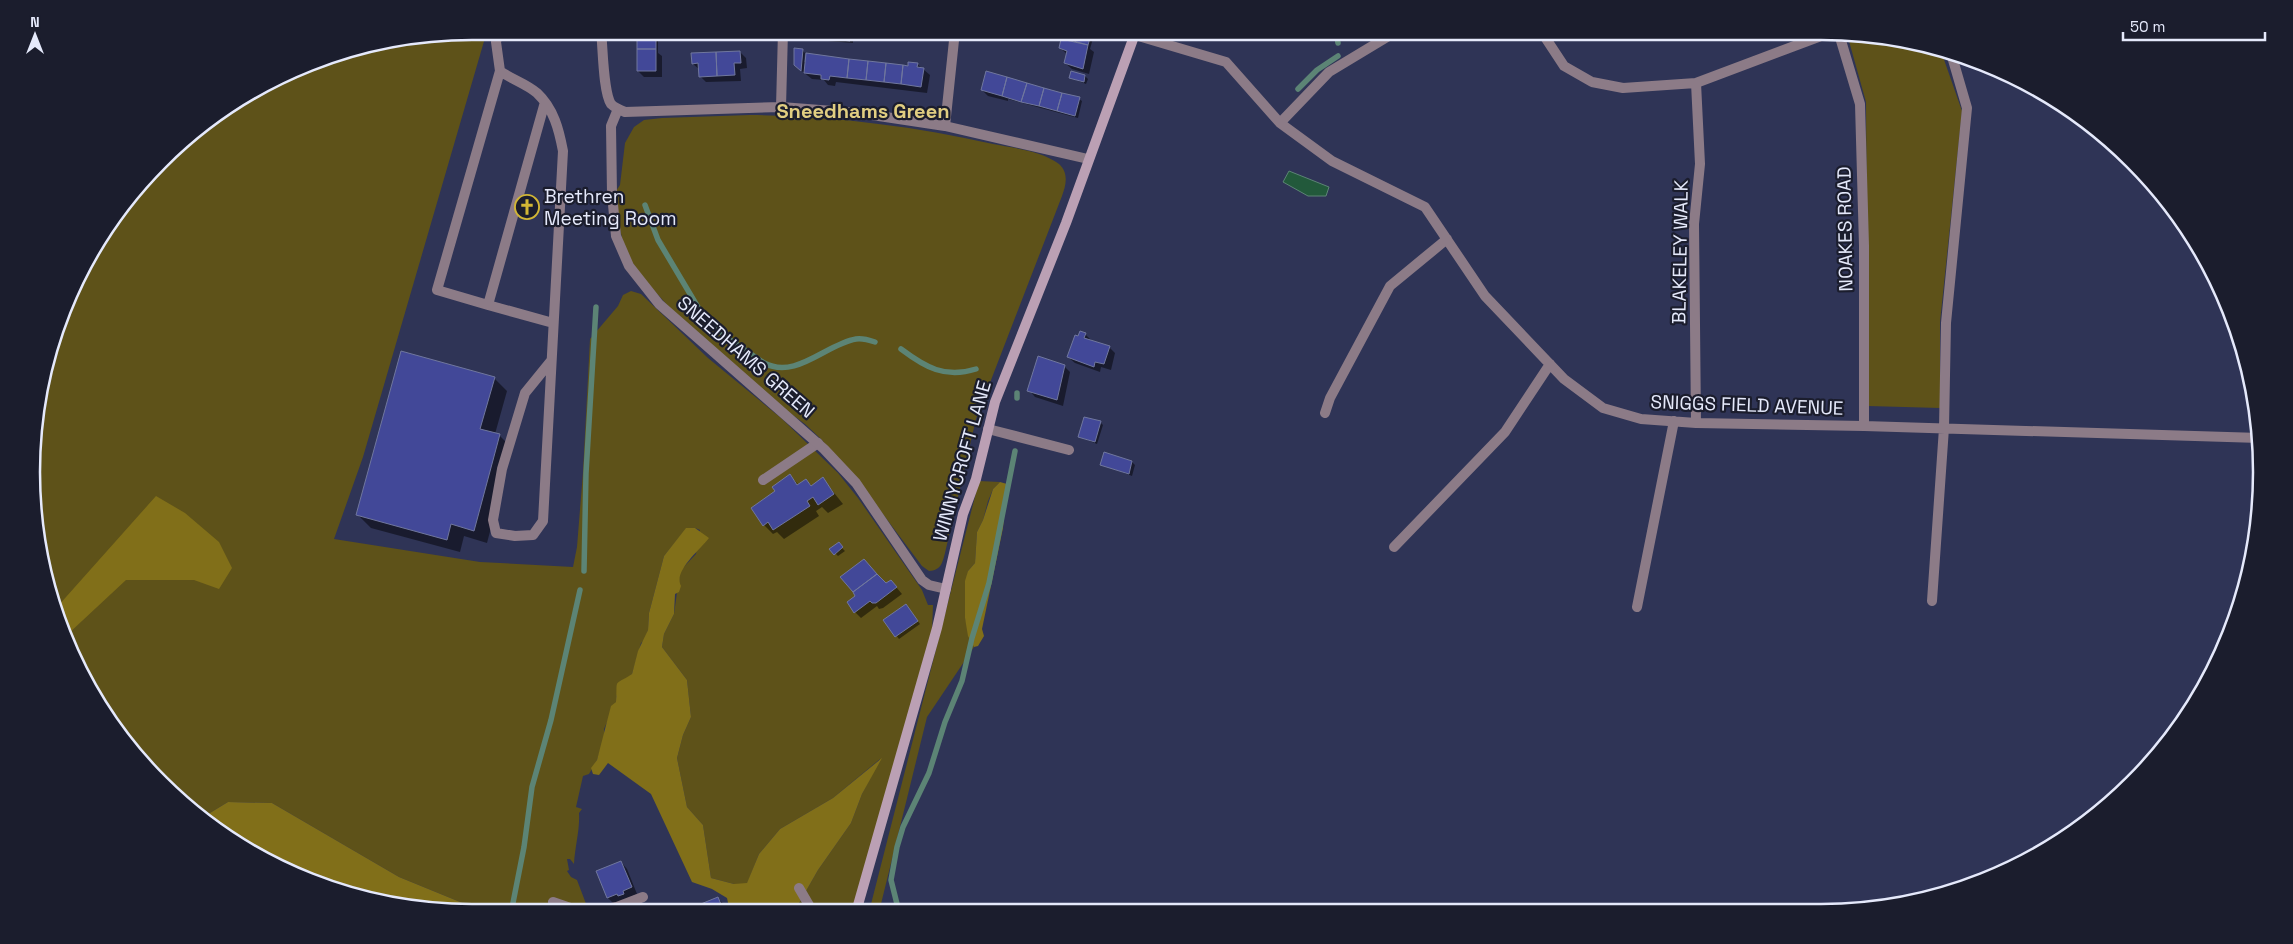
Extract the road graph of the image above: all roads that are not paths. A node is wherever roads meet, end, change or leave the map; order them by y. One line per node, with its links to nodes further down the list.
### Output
1 (497, 40): 12 (street)
2 (602, 40): 16 (street)
3 (782, 40): 15 (street)
4 (954, 40): 18 (street)
5 (1133, 40): 19 (street, WINNYCROFT LANE)
6 (1157, 40): 17 (street, SNIGGS FIELD AVENUE)
7 (1382, 40): 17 (street)
8 (1547, 40): 13 (street)
9 (1810, 40): 13 (street)
10 (1840, 41): 28 (street, NOAKES ROAD)
11 (1953, 61): 29 (street)
12 (500, 71): 14 (street); 21 (street)
13 (1696, 83): 27 (street, BLAKELEY WALK)
14 (545, 102): 21 (street); 22 (street)
15 (781, 107): 16 (street); 18 (street)
16 (618, 109): 32 (street, SNEEDHAMS GREEN)
17 (1280, 123): 20 (street, SNIGGS FIELD AVENUE)
18 (945, 126): 19 (street)
19 (1088, 160): 30 (street, WINNYCROFT LANE)
20 (1447, 239): 24 (street, SNIGGS FIELD AVENUE); 25 (street)
21 (488, 305): 22 (street)
22 (553, 323): 23 (street)
23 (551, 361): 23 (street)
24 (1550, 364): 26 (street, SNIGGS FIELD AVENUE); 35 (street)
25 (1325, 413)
26 (1674, 421): 27 (street, SNIGGS FIELD AVENUE); 38 (street)
27 (1696, 423): 28 (street, SNIGGS FIELD AVENUE)
28 (1864, 426): 29 (street, SNIGGS FIELD AVENUE)
29 (1944, 428): 31 (street, SNIGGS FIELD AVENUE); 37 (street)
30 (988, 429): 33 (street); 36 (street, WINNYCROFT LANE)
31 (2251, 438)
32 (818, 443): 34 (street); 36 (street, SNEEDHAMS GREEN)
33 (1069, 450)
34 (763, 480)
35 (1394, 547)
36 (946, 589): 45 (street, WINNYCROFT LANE)
37 (1932, 601)
38 (1637, 607)
39 (799, 888): 44 (street)
40 (643, 897): 43 (street)
41 (553, 902): 42 (street)
42 (559, 904)
43 (625, 904)
44 (808, 904)
45 (858, 904)

